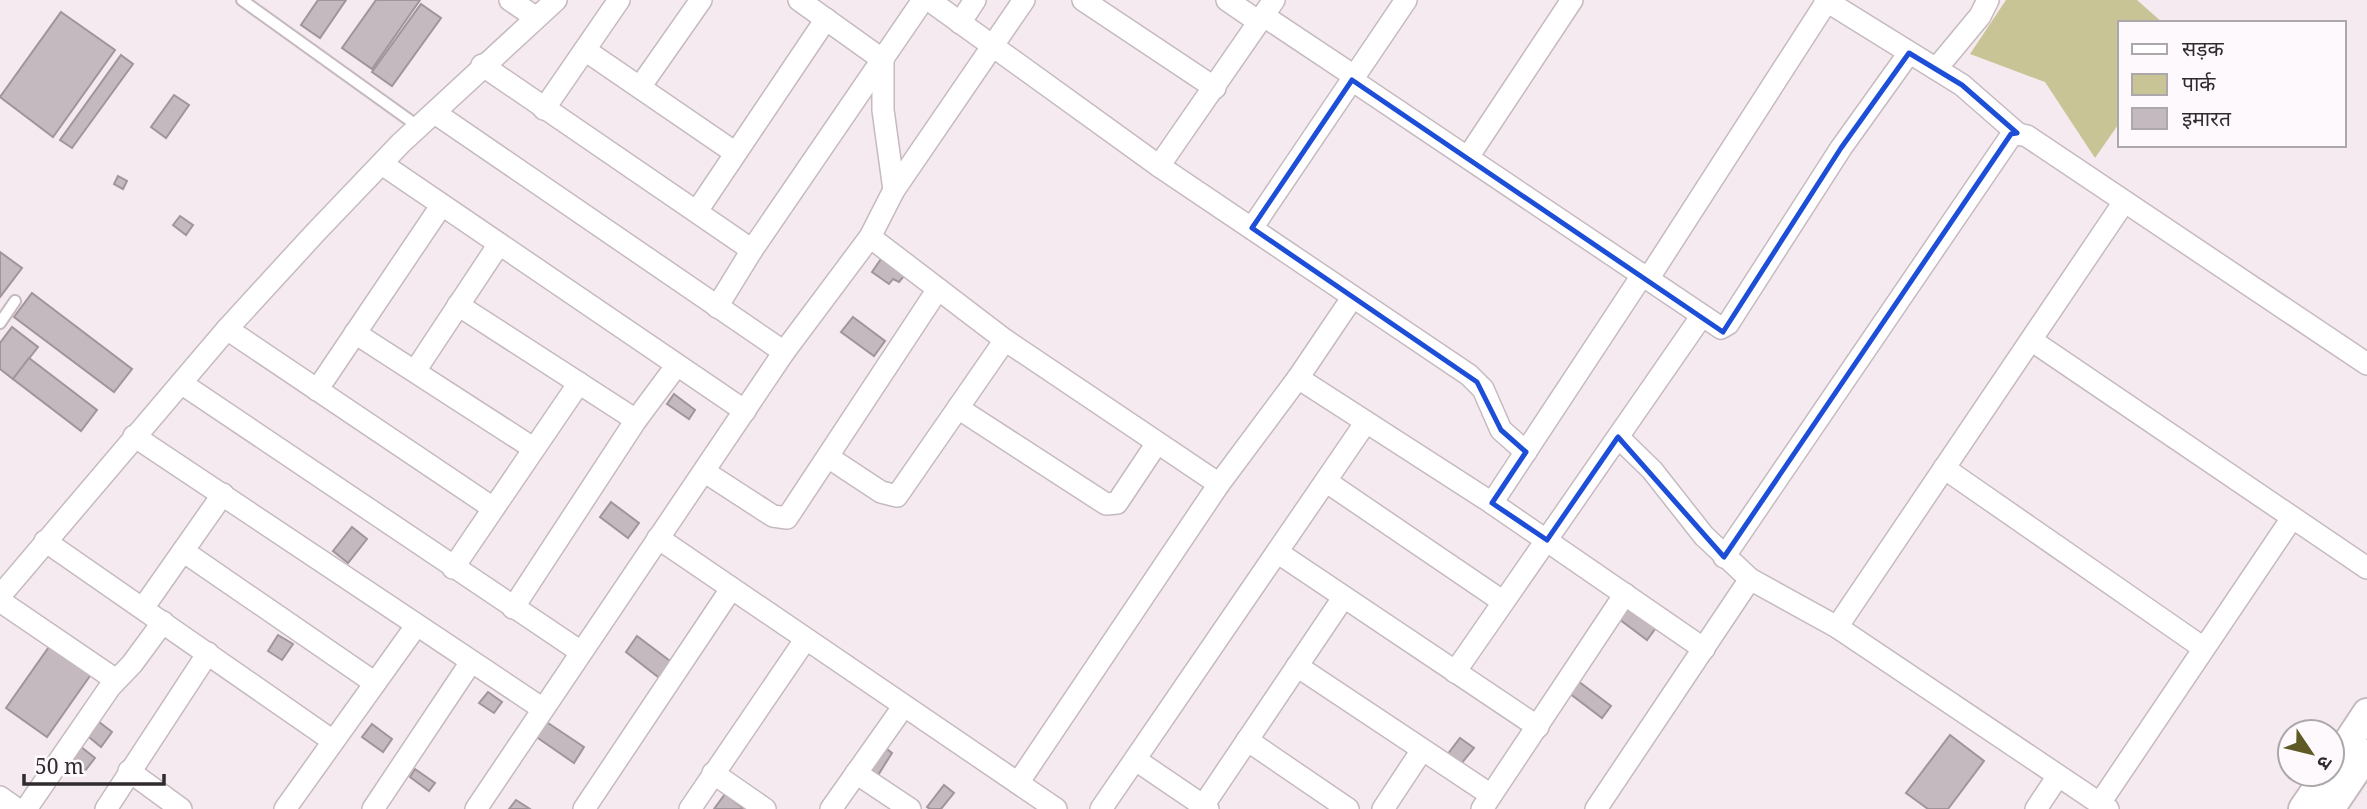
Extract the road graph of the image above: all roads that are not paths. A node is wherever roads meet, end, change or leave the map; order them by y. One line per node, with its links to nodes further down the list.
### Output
1 (242, 0): 32 (lane)
2 (510, 0): 18 (street)
3 (556, 0): 18 (street)
4 (619, 0): 22 (street)
5 (701, 0): 28 (street)
6 (799, 0): 19 (street)
7 (923, 0): 24 (street)
8 (929, 0): 20 (street)
9 (975, 0): 20 (street)
10 (1024, 0): 21 (street)
11 (1083, 0): 29 (street)
12 (1227, 0): 17 (street)
13 (1406, 0): 27 (street)
14 (1572, 0): 35 (street)
15 (1988, 0): 26 (street)
16 (1826, 1): 23 (street); 46 (street)
17 (1266, 13): 27 (street); 29 (street)
18 (535, 17): 25 (street)
19 (826, 19): 24 (street); 34 (street)
20 (960, 23): 21 (street)
21 (992, 48): 37 (street); 38 (street)
22 (585, 50): 28 (street); 30 (street)
23 (1909, 53): 26 (street); 52 (street)
24 (883, 60): 38 (street); 45 (street)
25 (482, 65): 30 (street); 31 (street)
26 (1936, 69): 33 (street)
27 (1353, 78): 35 (street); 42 (street)
28 (640, 88): 34 (street)
29 (1215, 88): 37 (street)
30 (544, 109): 41 (street)
31 (435, 113): 32 (street); 51 (street)
32 (419, 127): 36 (street)
33 (2017, 133): 39 (street); 89 (street)
34 (734, 152): 41 (street)
35 (1468, 157): 46 (street)
36 (382, 164): 40 (street); 54 (street)
37 (1159, 166): 42 (street)
38 (894, 190): 43 (street)
39 (2124, 202): 57 (street); 59 (street)
40 (441, 206): 44 (street); 55 (street)
41 (697, 211): 45 (street)
42 (1252, 228): 48 (street)
43 (870, 237): 47 (street); 58 (street)
44 (499, 244): 50 (street); 60 (street)
45 (752, 250): 51 (street)
46 (1646, 276): 52 (street); 74 (street)
47 (938, 289): 56 (street); 75 (street)
48 (1352, 298): 62 (street); 74 (street)
49 (15, 301): 53 (lane)
50 (457, 305): 61 (street); 64 (street)
51 (717, 307): 58 (street)
52 (1701, 317): 71 (street)
53 (0, 323)
54 (227, 329): 63 (street); 65 (street)
55 (355, 333): 61 (street); 65 (street)
56 (1004, 340): 66 (street); 72 (street)
57 (2031, 340): 76 (street); 83 (street)
58 (784, 352): 67 (street)
59 (2367, 364)
60 (677, 365): 67 (street); 68 (street)
61 (415, 371): 73 (street)
62 (1298, 378): 69 (street); 79 (street)
63 (181, 383): 70 (street); 90 (street)
64 (579, 383): 68 (street); 73 (street)
65 (317, 390): 82 (street)
66 (958, 408): 72 (street); 75 (street)
67 (745, 411): 77 (street)
68 (636, 420): 99 (street)
69 (1366, 422): 78 (street); 81 (street)
70 (134, 436): 80 (street); 86 (street)
71 (1618, 437): 85 (street); 89 (street)
72 (1157, 443): 79 (street)
73 (533, 448): 82 (street)
74 (1526, 452): 81 (street)
75 (828, 457): 77 (street)
76 (1944, 468): 102 (street); 104 (street)
77 (705, 472): 84 (street)
78 (1327, 482): 88 (street); 97 (street)
79 (1219, 484): 127 (street)
80 (223, 494): 87 (street); 101 (street)
81 (1492, 503): 85 (street)
82 (493, 508): 90 (street)
83 (2291, 518): 91 (street); 104 (street)
84 (658, 538): 93 (street); 106 (street)
85 (1547, 540): 94 (street); 97 (street)
86 (44, 541): 96 (street); 98 (street)
87 (183, 551): 98 (street); 112 (street)
88 (1277, 552): 95 (street); 122 (street)
89 (1724, 557): 92 (street)
90 (453, 568): 99 (street)
91 (2367, 568)
92 (1751, 579): 102 (street); 105 (street)
93 (731, 589): 103 (street); 140 (street)
94 (1625, 594): 105 (street); 116 (street)
95 (1343, 598): 109 (street); 110 (street)
96 (0, 599): 111 (street)
97 (1502, 601): 110 (street)
98 (143, 608): 100 (street)
99 (513, 608): 106 (street)
100 (163, 622): 107 (street); 111 (street)
101 (416, 626): 108 (street); 112 (street)
102 (1837, 627): 126 (street)
103 (805, 640): 113 (street); 124 (street)
104 (2202, 647): 131 (street)
105 (1704, 649): 149 (street)
106 (581, 652): 114 (street)
107 (208, 653): 118 (street); 123 (street)
108 (471, 662): 114 (street); 138 (street)
109 (1297, 666): 117 (street); 120 (street)
110 (1455, 671): 116 (street)
111 (116, 680): 134 (street)
112 (375, 683): 118 (street)
113 (903, 707): 125 (street); 127 (street)
114 (543, 709): 139 (street)
115 (2367, 713): 119 (street)
116 (1538, 727): 130 (street)
117 (1247, 740): 132 (street); 147 (street)
118 (333, 741): 137 (street)
119 (2346, 745)
120 (1422, 750): 130 (street); 148 (street)
121 (2367, 754): 152 (street)
122 (1136, 760): 132 (street); 146 (street)
123 (129, 771): 135 (street); 136 (street)
124 (713, 773): 141 (street); 142 (street)
125 (856, 773): 143 (street); 144 (street)
126 (2058, 776): 131 (street); 150 (street)
127 (1018, 783): 145 (street)
128 (2318, 788): 151 (street)
129 (0, 797): 133 (street)
130 (1486, 802)
131 (2104, 806)
132 (1205, 807)
133 (17, 809)
134 (26, 809)
135 (106, 809)
136 (181, 809)
137 (285, 809)
138 (373, 809)
139 (476, 809)
140 (584, 809)
141 (690, 809)
142 (765, 809)
143 (831, 809)
144 (910, 809)
145 (1056, 809)
146 (1101, 809)
147 (1348, 809)
148 (1383, 809)
149 (1596, 809)
150 (2036, 809)
151 (2304, 809)
152 (2330, 809)

